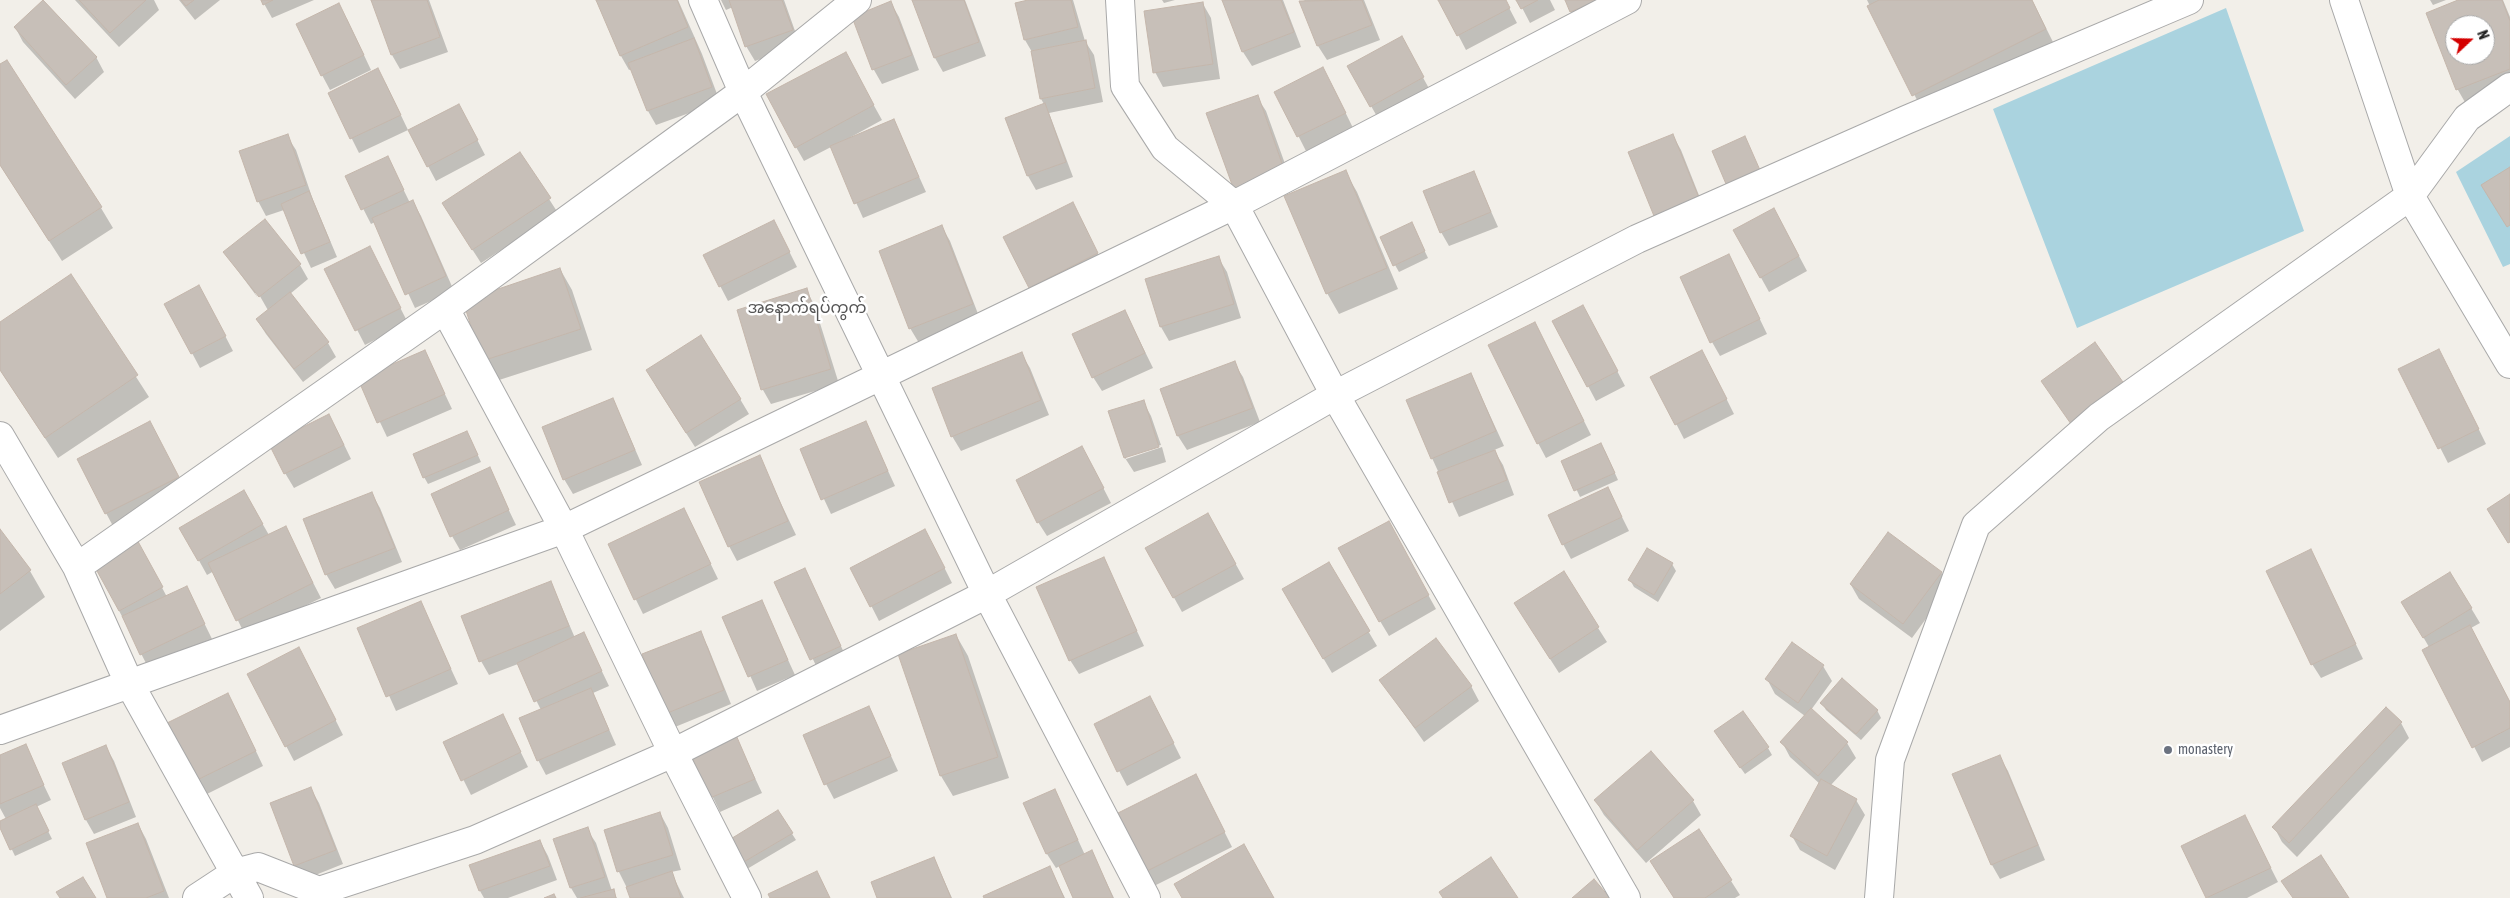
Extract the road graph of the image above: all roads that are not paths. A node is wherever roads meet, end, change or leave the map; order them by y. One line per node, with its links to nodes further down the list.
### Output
1 (703, 0): 8 (street)
2 (857, 0): 8 (street)
3 (1120, 0): 10 (street)
4 (1628, 0): 10 (street)
5 (2189, 0): 14 (street)
6 (2344, 0): 9 (street)
7 (2510, 87): 9 (street)
8 (743, 92): 11 (street); 13 (street)
9 (2410, 196): 12 (street); 28 (street)
10 (1234, 205): 13 (street); 14 (street)
11 (446, 309): 16 (street); 17 (street)
12 (2510, 364)
13 (881, 377): 16 (street); 18 (street)
14 (1336, 395): 18 (street); 27 (street)
15 (0, 436): 17 (street)
16 (564, 529): 19 (street); 21 (street)
17 (77, 567): 19 (street)
18 (987, 594): 21 (street); 26 (street)
19 (129, 683): 20 (street); 22 (street)
20 (0, 730)
21 (673, 753): 22 (street); 23 (street)
22 (235, 874): 24 (street); 25 (street)
23 (746, 897)
24 (197, 898)
25 (249, 898)
26 (1146, 898)
27 (1626, 898)
28 (1879, 898)

